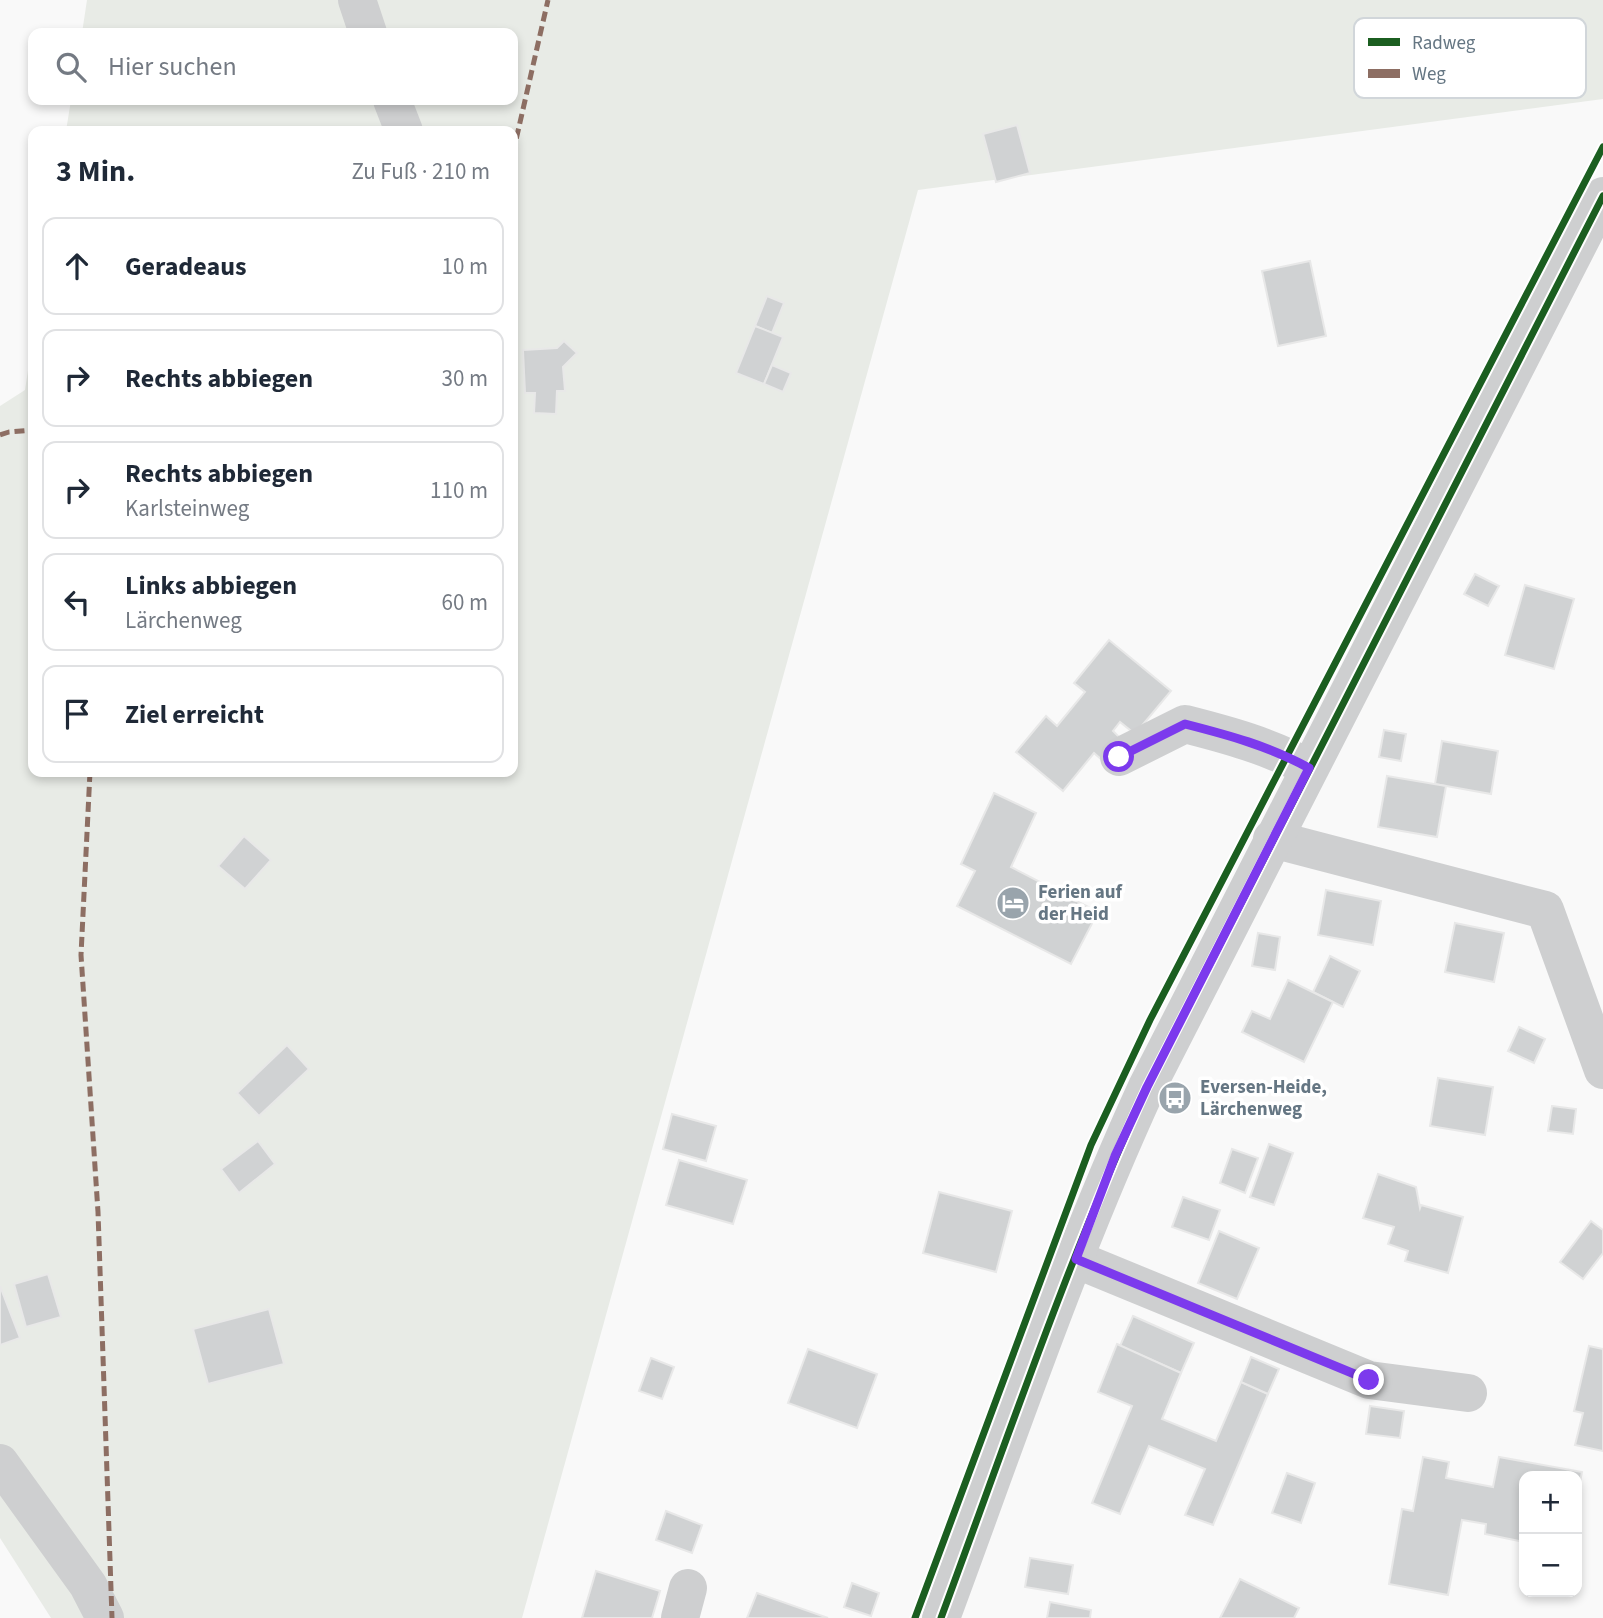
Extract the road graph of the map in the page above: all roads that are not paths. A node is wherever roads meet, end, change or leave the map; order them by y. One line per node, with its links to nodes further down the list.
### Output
1 (357, 0): 2 (street)
2 (366, 28)
3 (393, 105): 4 (street)
4 (402, 126)
5 (1603, 196): 7 (street)
6 (1119, 757): 7 (street)
7 (1309, 768): 8 (street)
8 (1272, 839): 9 (street); 10 (street)
9 (1603, 1070)
10 (1076, 1259): 11 (street); 14 (street)
11 (1468, 1393)
12 (0, 1462): 13 (street)
13 (105, 1618)
14 (941, 1618)

